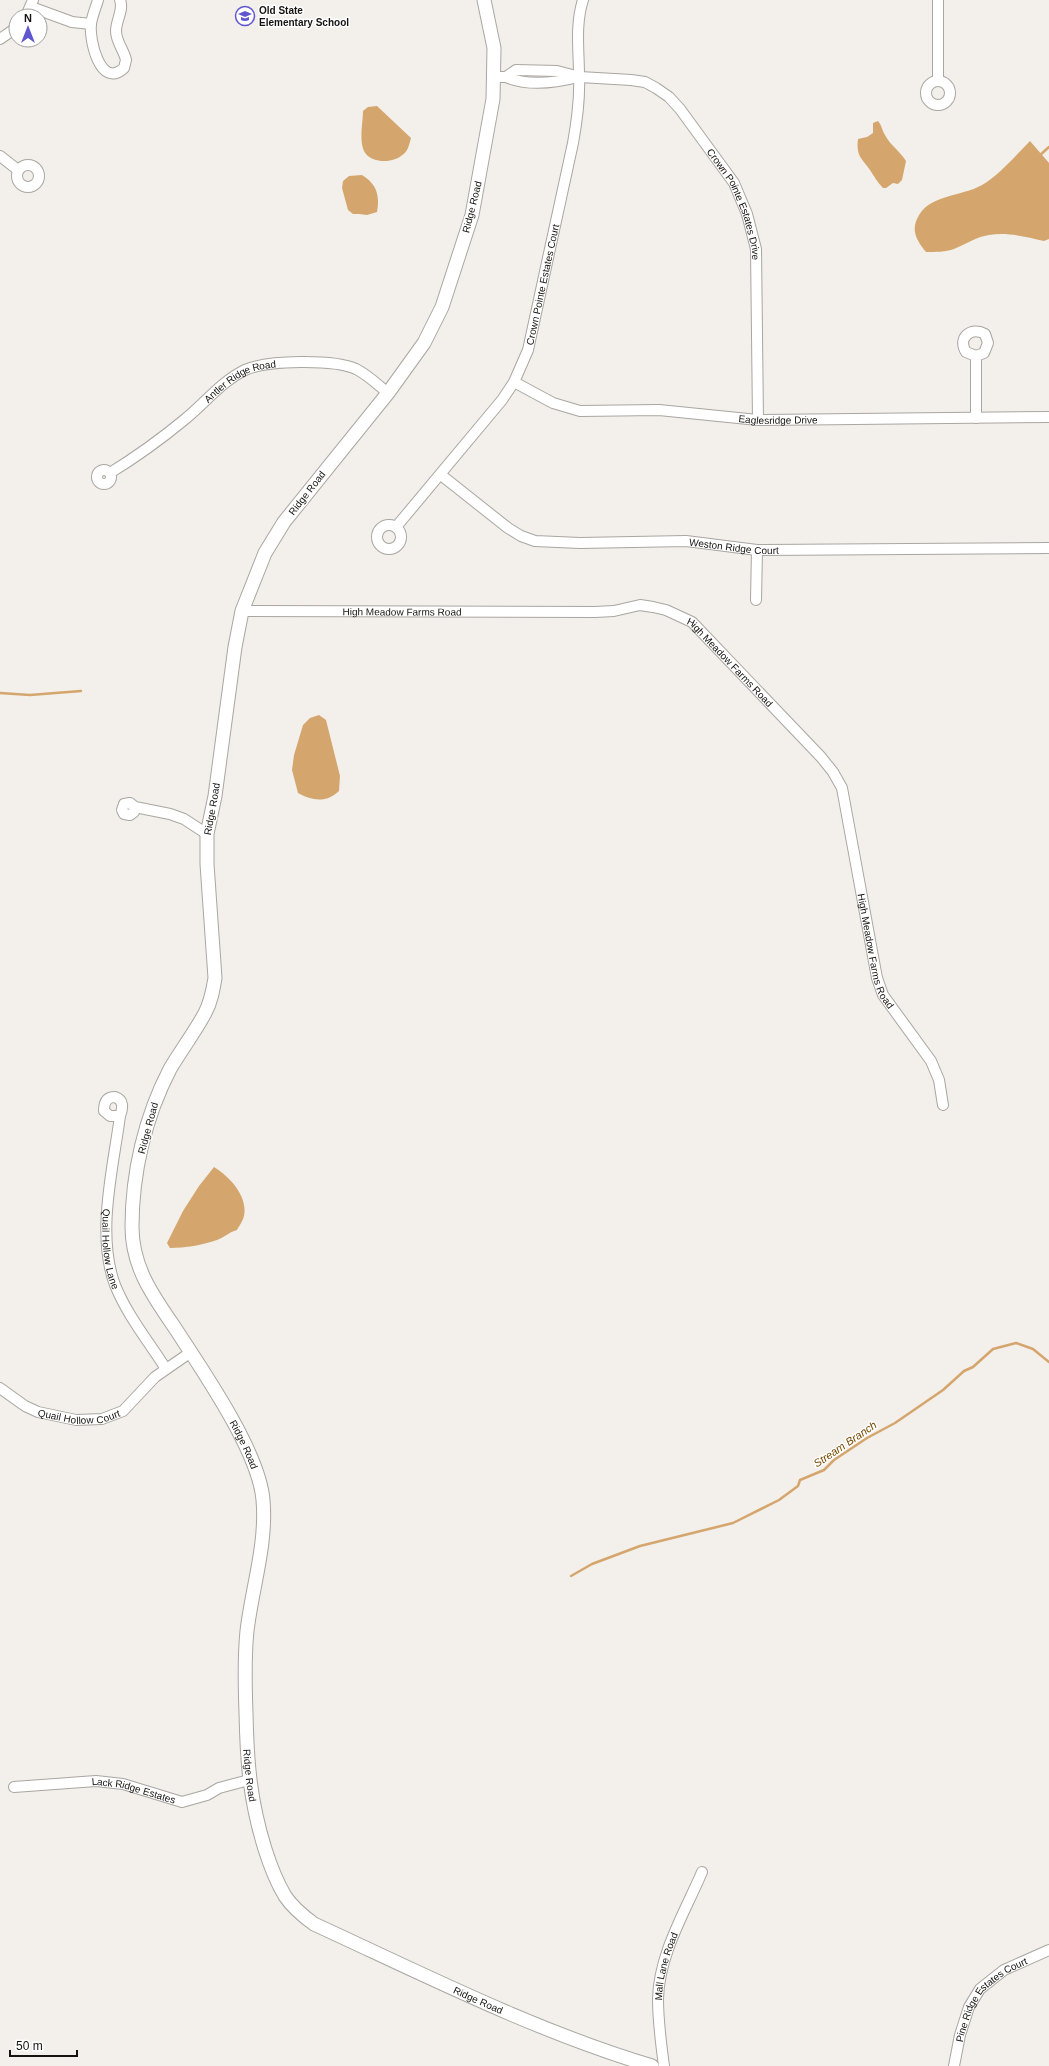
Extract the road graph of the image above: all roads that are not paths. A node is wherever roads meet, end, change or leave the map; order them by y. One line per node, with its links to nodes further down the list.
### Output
1 (98, 0): 7 (street)
2 (120, 0): 7 (street)
3 (484, 0): 8 (street, Ridge Road)
4 (584, 0): 9 (street, Crown Pointe Estates Court)
5 (938, 0): 10 (street)
6 (32, 3): 7 (street)
7 (91, 24)
8 (500, 77): 9 (street, Crown Pointe Estates Drive); 15 (street, Ridge Road)
9 (580, 77): 14 (street, Crown Pointe Estates Court); 18 (street, Crown Pointe Estates Drive)
10 (938, 81)
11 (0, 156): 12 (street)
12 (18, 170)
13 (976, 356): 17 (street)
14 (514, 382): 18 (street, Eaglesridge Drive); 20 (street, Crown Pointe Estates Court)
15 (388, 393): 19 (street, Antler Ridge Road); 25 (street, Ridge Road)
16 (1049, 417): 17 (street, Eaglesridge Drive)
17 (976, 418): 18 (street, Eaglesridge Drive)
18 (758, 420)
19 (110, 473)
20 (440, 475): 21 (street, Crown Pointe Estates Court); 23 (street, Weston Ridge Court)
21 (396, 527)
22 (1049, 548): 23 (street, Weston Ridge Court)
23 (757, 550): 24 (street)
24 (756, 600)
25 (242, 610): 27 (street, Ridge Road); 28 (street, High Meadow Farms Road)
26 (135, 807): 27 (street)
27 (207, 834): 30 (street, Ridge Road)
28 (943, 1105)
29 (120, 1116): 31 (street, Quail Hollow Lane)
30 (191, 1352): 31 (street, Quail Hollow Court); 33 (street, Ridge Road)
31 (166, 1369): 32 (street, Quail Hollow Court)
32 (0, 1388)
33 (249, 1780): 34 (street, Lack Ridge Estates); 37 (street, Ridge Road)
34 (14, 1786)
35 (702, 1872): 38 (street, Mall Lane Road)
36 (1049, 1950): 39 (street, Pine Ridge Estates Court)
37 (652, 2066)
38 (664, 2066)
39 (954, 2066)

